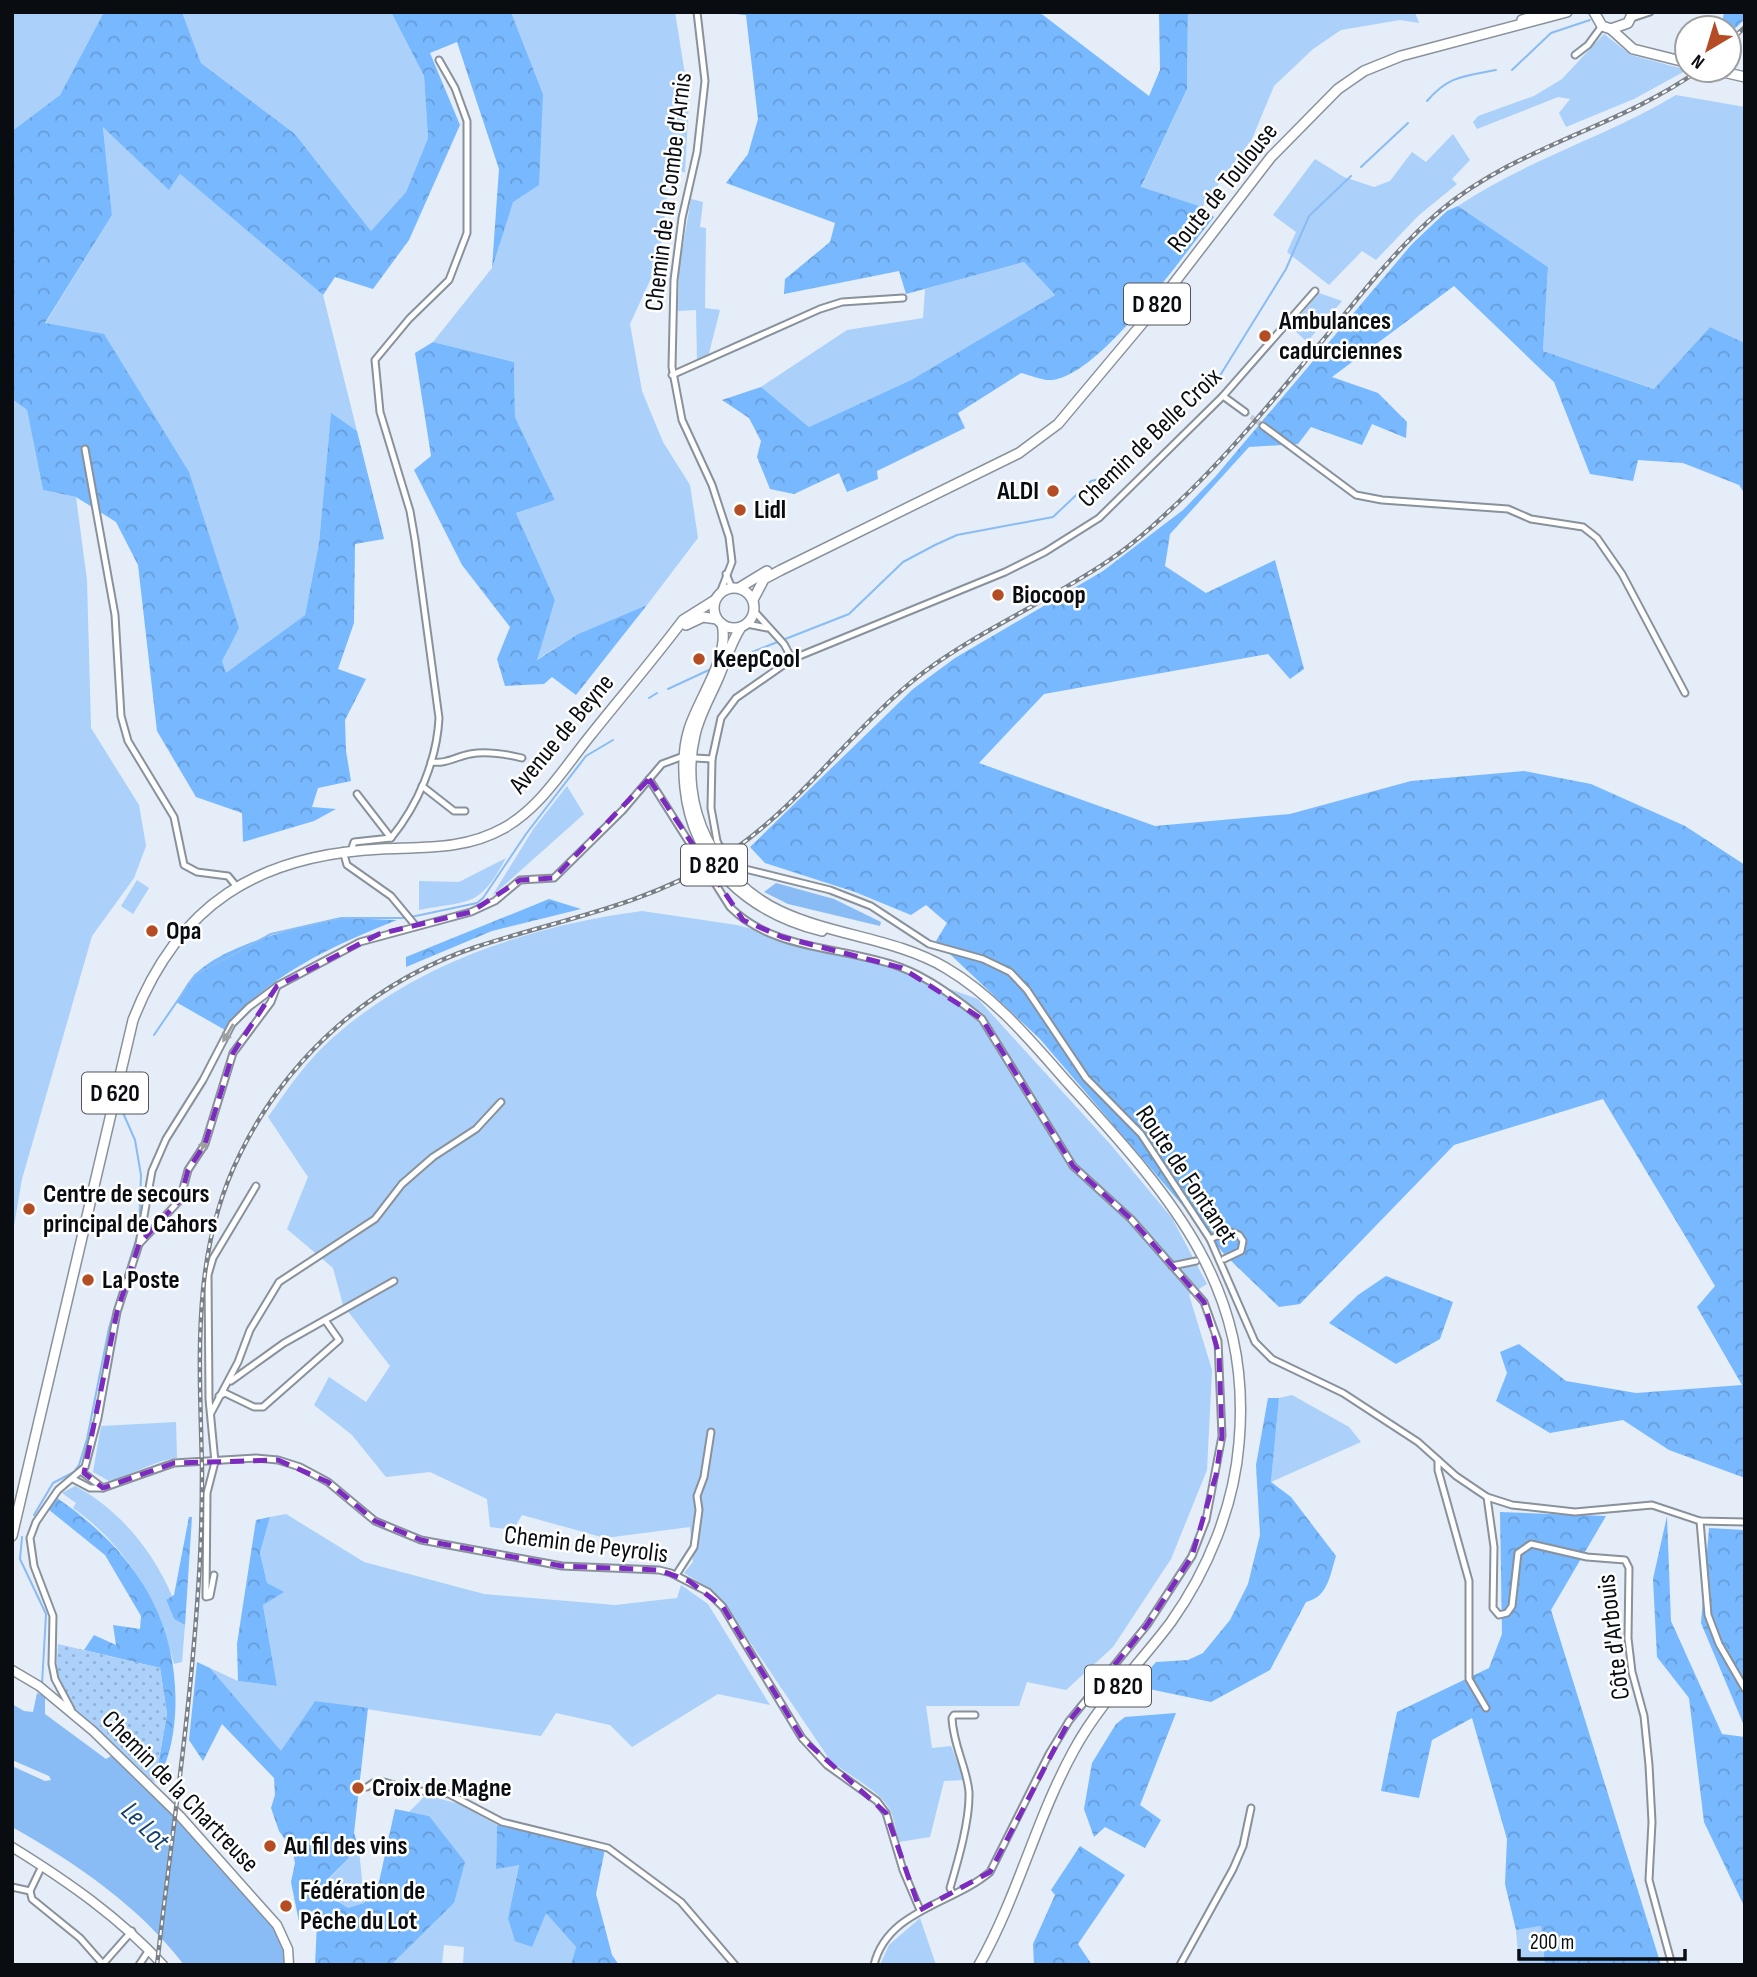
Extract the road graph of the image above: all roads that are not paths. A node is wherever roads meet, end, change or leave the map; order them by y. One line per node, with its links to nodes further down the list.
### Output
1 (696, 12): 14 (street, Chemin de la Combe d'Arnis)
2 (1547, 12): 20 (main road, Route de Toulouse / D 820)
3 (1567, 12): 22 (main road, Route de Toulouse / D 820)
4 (1650, 12): 6 (street)
5 (1593, 13): 7 (main road)
6 (1631, 18): 7 (main road); 8 (main road)
7 (1607, 27): 8 (main road); 9 (street)
8 (1646, 53): 10 (main road)
9 (1575, 55)
10 (1673, 59)
11 (439, 60): 35 (street)
12 (1315, 291): 15 (street, Chemin de Belle Croix)
13 (903, 298): 14 (street)
14 (672, 375): 19 (street, Chemin de la Combe d'Arnis)
15 (1223, 396): 16 (street); 29 (street, Chemin de Belle Croix)
16 (1245, 412)
17 (1263, 426): 30 (street)
18 (85, 449): 42 (street)
19 (726, 574): 20 (street, Chemin de la Combe d'Arnis); 21 (street, Chemin de la Combe d'Arnis)
20 (736, 588): 21 (main road); 22 (main road)
21 (718, 597): 24 (main road); 27 (main road, Avenue de Beyne / D 620)
22 (753, 600): 23 (main road)
23 (754, 611): 25 (main road); 26 (street)
24 (719, 621): 25 (main road); 27 (main road, Avenue de Beyne / D 620); 28 (main road, D 820)
25 (744, 625): 26 (street); 28 (main road, D 820)
26 (768, 628): 29 (street)
27 (673, 634): 41 (main road, Avenue de Beyne / D 620)
28 (724, 652): 93 (main road, D 820)
29 (792, 659): 34 (street, Chemin de Belle Croix)
30 (1685, 693)
31 (681, 757): 36 (street)
32 (522, 758): 35 (street)
33 (695, 758): 34 (street)
34 (712, 759): 47 (street, Route de Fontanet)
35 (431, 762): 37 (street)
36 (649, 779): 43 (street); 51 (street)
37 (422, 786): 39 (street); 40 (street)
38 (357, 794): 40 (street)
39 (465, 811)
40 (391, 838): 41 (street)
41 (347, 851): 42 (main road, D 620); 43 (street)
42 (238, 888): 66 (main road, D 620)
43 (413, 920): 44 (street)
44 (277, 986): 48 (street, one-way to 44); 48 (street, one-way to 48)
45 (502, 1102): 54 (street)
46 (256, 1186): 56 (street)
47 (1210, 1239): 49 (street); 58 (street, Route de Fontanet)
48 (139, 1244): 60 (street)
49 (1224, 1259)
50 (1196, 1261): 51 (street)
51 (1172, 1266): 83 (street)
52 (394, 1281): 53 (street)
53 (325, 1320): 54 (street); 55 (street)
54 (228, 1383): 55 (street)
55 (219, 1396): 56 (street)
56 (211, 1413): 59 (street)
57 (711, 1432): 68 (street)
58 (1438, 1460): 63 (street, Route de Fontanet); 74 (street)
59 (215, 1462): 62 (street, Chemin de Peyrolis); 67 (street); 68 (street, Chemin de Peyrolis)
60 (82, 1472): 61 (street); 62 (street)
61 (73, 1479): 62 (street); 70 (street)
62 (103, 1489)
63 (1487, 1497): 64 (street, Route de Fontanet); 95 (street, Côte d'Arbouis)
64 (1700, 1521): 65 (street, Route de Fontanet); 71 (street)
65 (1745, 1522)
66 (12, 1536)
67 (214, 1575)
68 (676, 1575): 84 (street, Chemin de Peyrolis)
69 (12, 1670): 73 (street, Chemin de la Chartreuse)
70 (55, 1679): 72 (street); 73 (street)
71 (1745, 1689)
72 (60, 1690): 73 (street); 75 (street)
73 (49, 1695): 75 (street, Chemin de la Chartreuse)
74 (1486, 1708)
75 (75, 1715): 90 (street, Chemin de la Chartreuse)
76 (975, 1715): 83 (street)
77 (367, 1787): 91 (street)
78 (1251, 1808): 94 (street)
79 (12, 1847): 80 (street)
80 (42, 1866): 82 (street); 85 (street)
81 (12, 1887): 82 (street)
82 (30, 1891): 87 (street)
83 (953, 1894): 84 (street)
84 (920, 1910): 92 (street)
85 (132, 1931): 86 (street); 87 (street)
86 (150, 1951): 88 (street); 89 (street)
87 (102, 1964)
88 (139, 1965)
89 (163, 1965)
90 (289, 1965)
91 (735, 1965)
92 (874, 1965)
93 (979, 1965)
94 (1180, 1965)
95 (1672, 1965)

